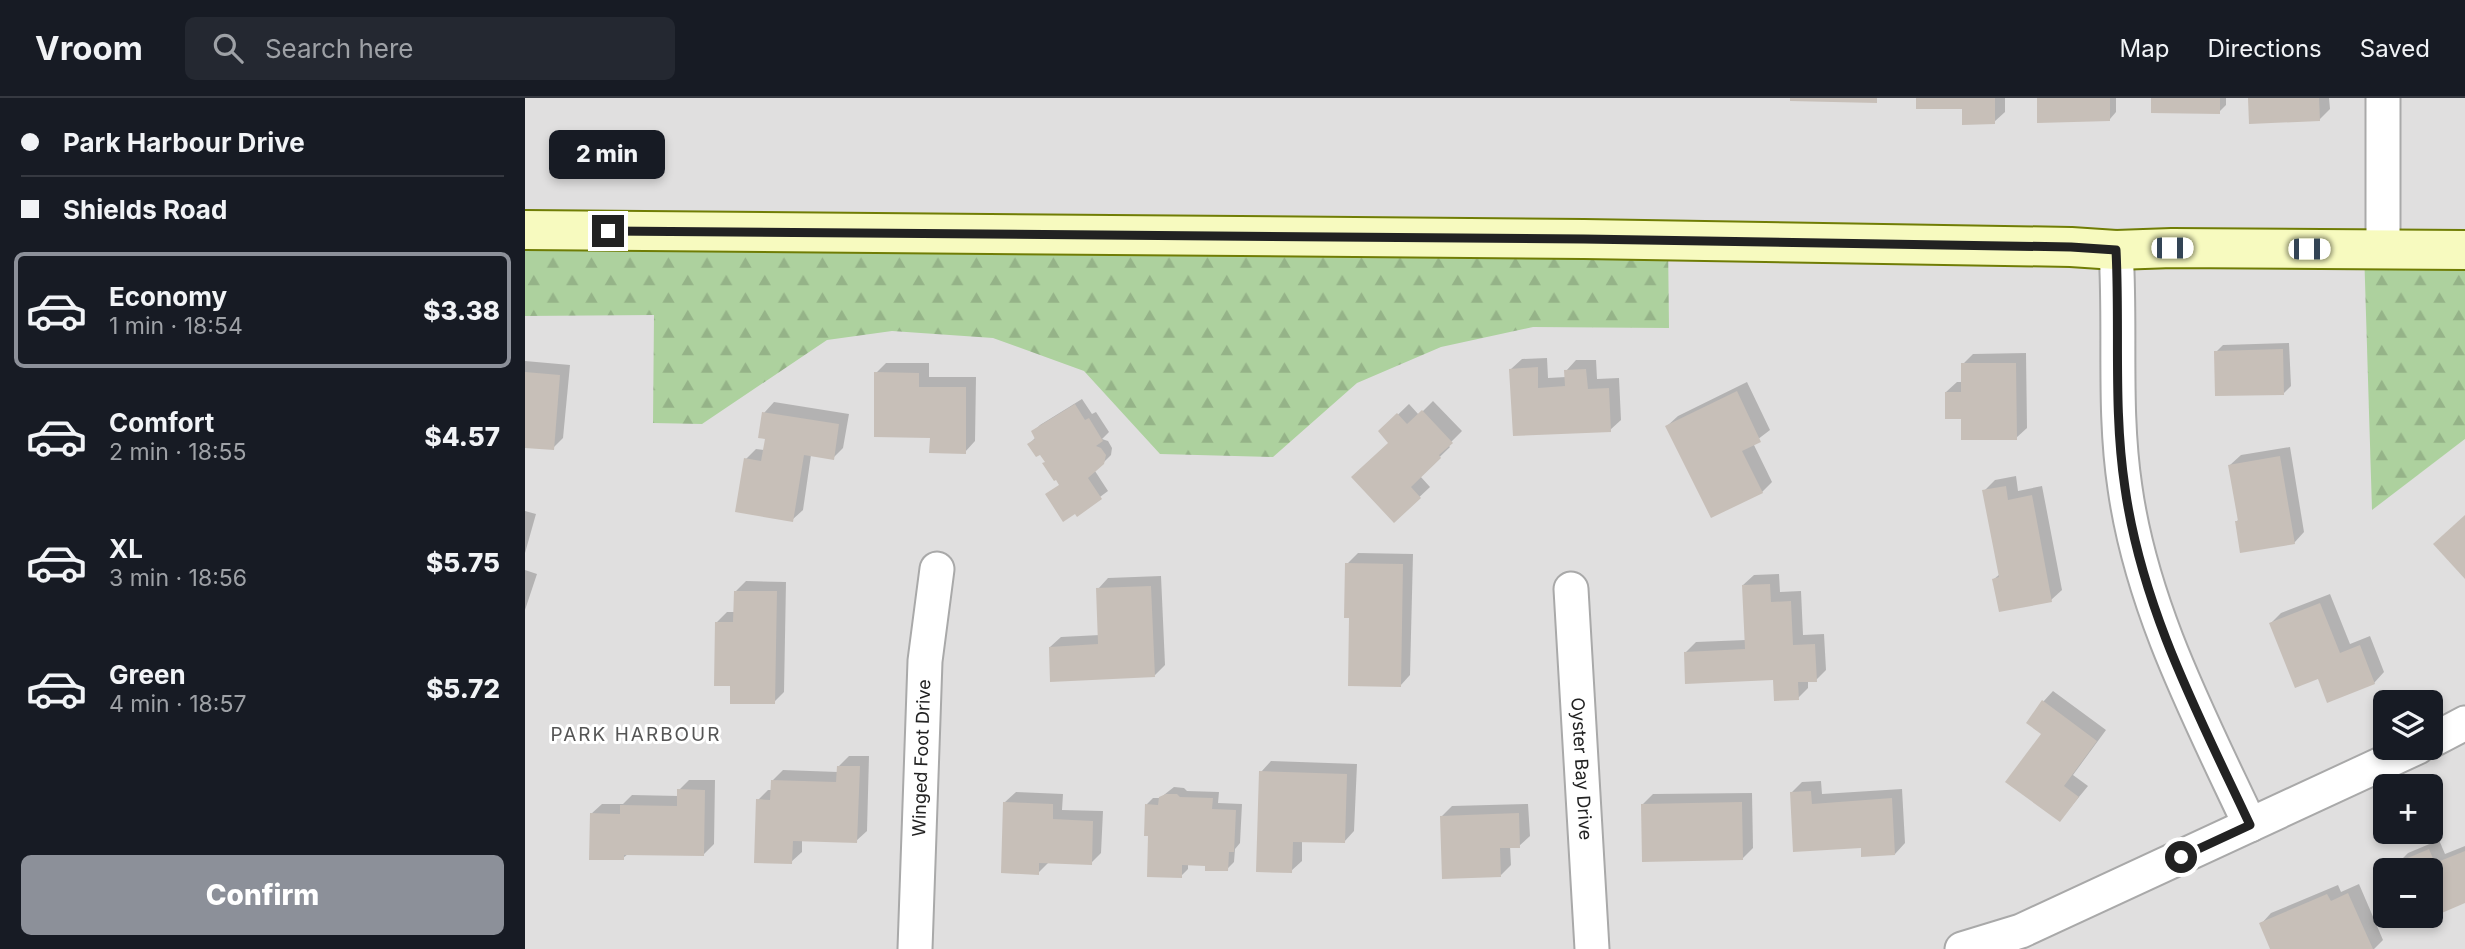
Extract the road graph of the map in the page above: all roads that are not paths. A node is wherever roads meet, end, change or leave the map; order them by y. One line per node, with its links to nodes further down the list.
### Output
1 (2383, 98): 3 (street)
2 (525, 230): 4 (main road)
3 (2383, 249): 4 (main road); 5 (main road)
4 (2116, 250): 11 (street)
5 (2465, 250)
6 (937, 569): 12 (street, Winged Foot Drive)
7 (1571, 589): 13 (street, Oyster Bay Drive)
8 (2465, 723): 9 (street)
9 (2443, 735)
10 (2390, 760): 11 (street)
11 (2250, 825): 14 (street)
12 (915, 949)
13 (1592, 949)
14 (1962, 949)

